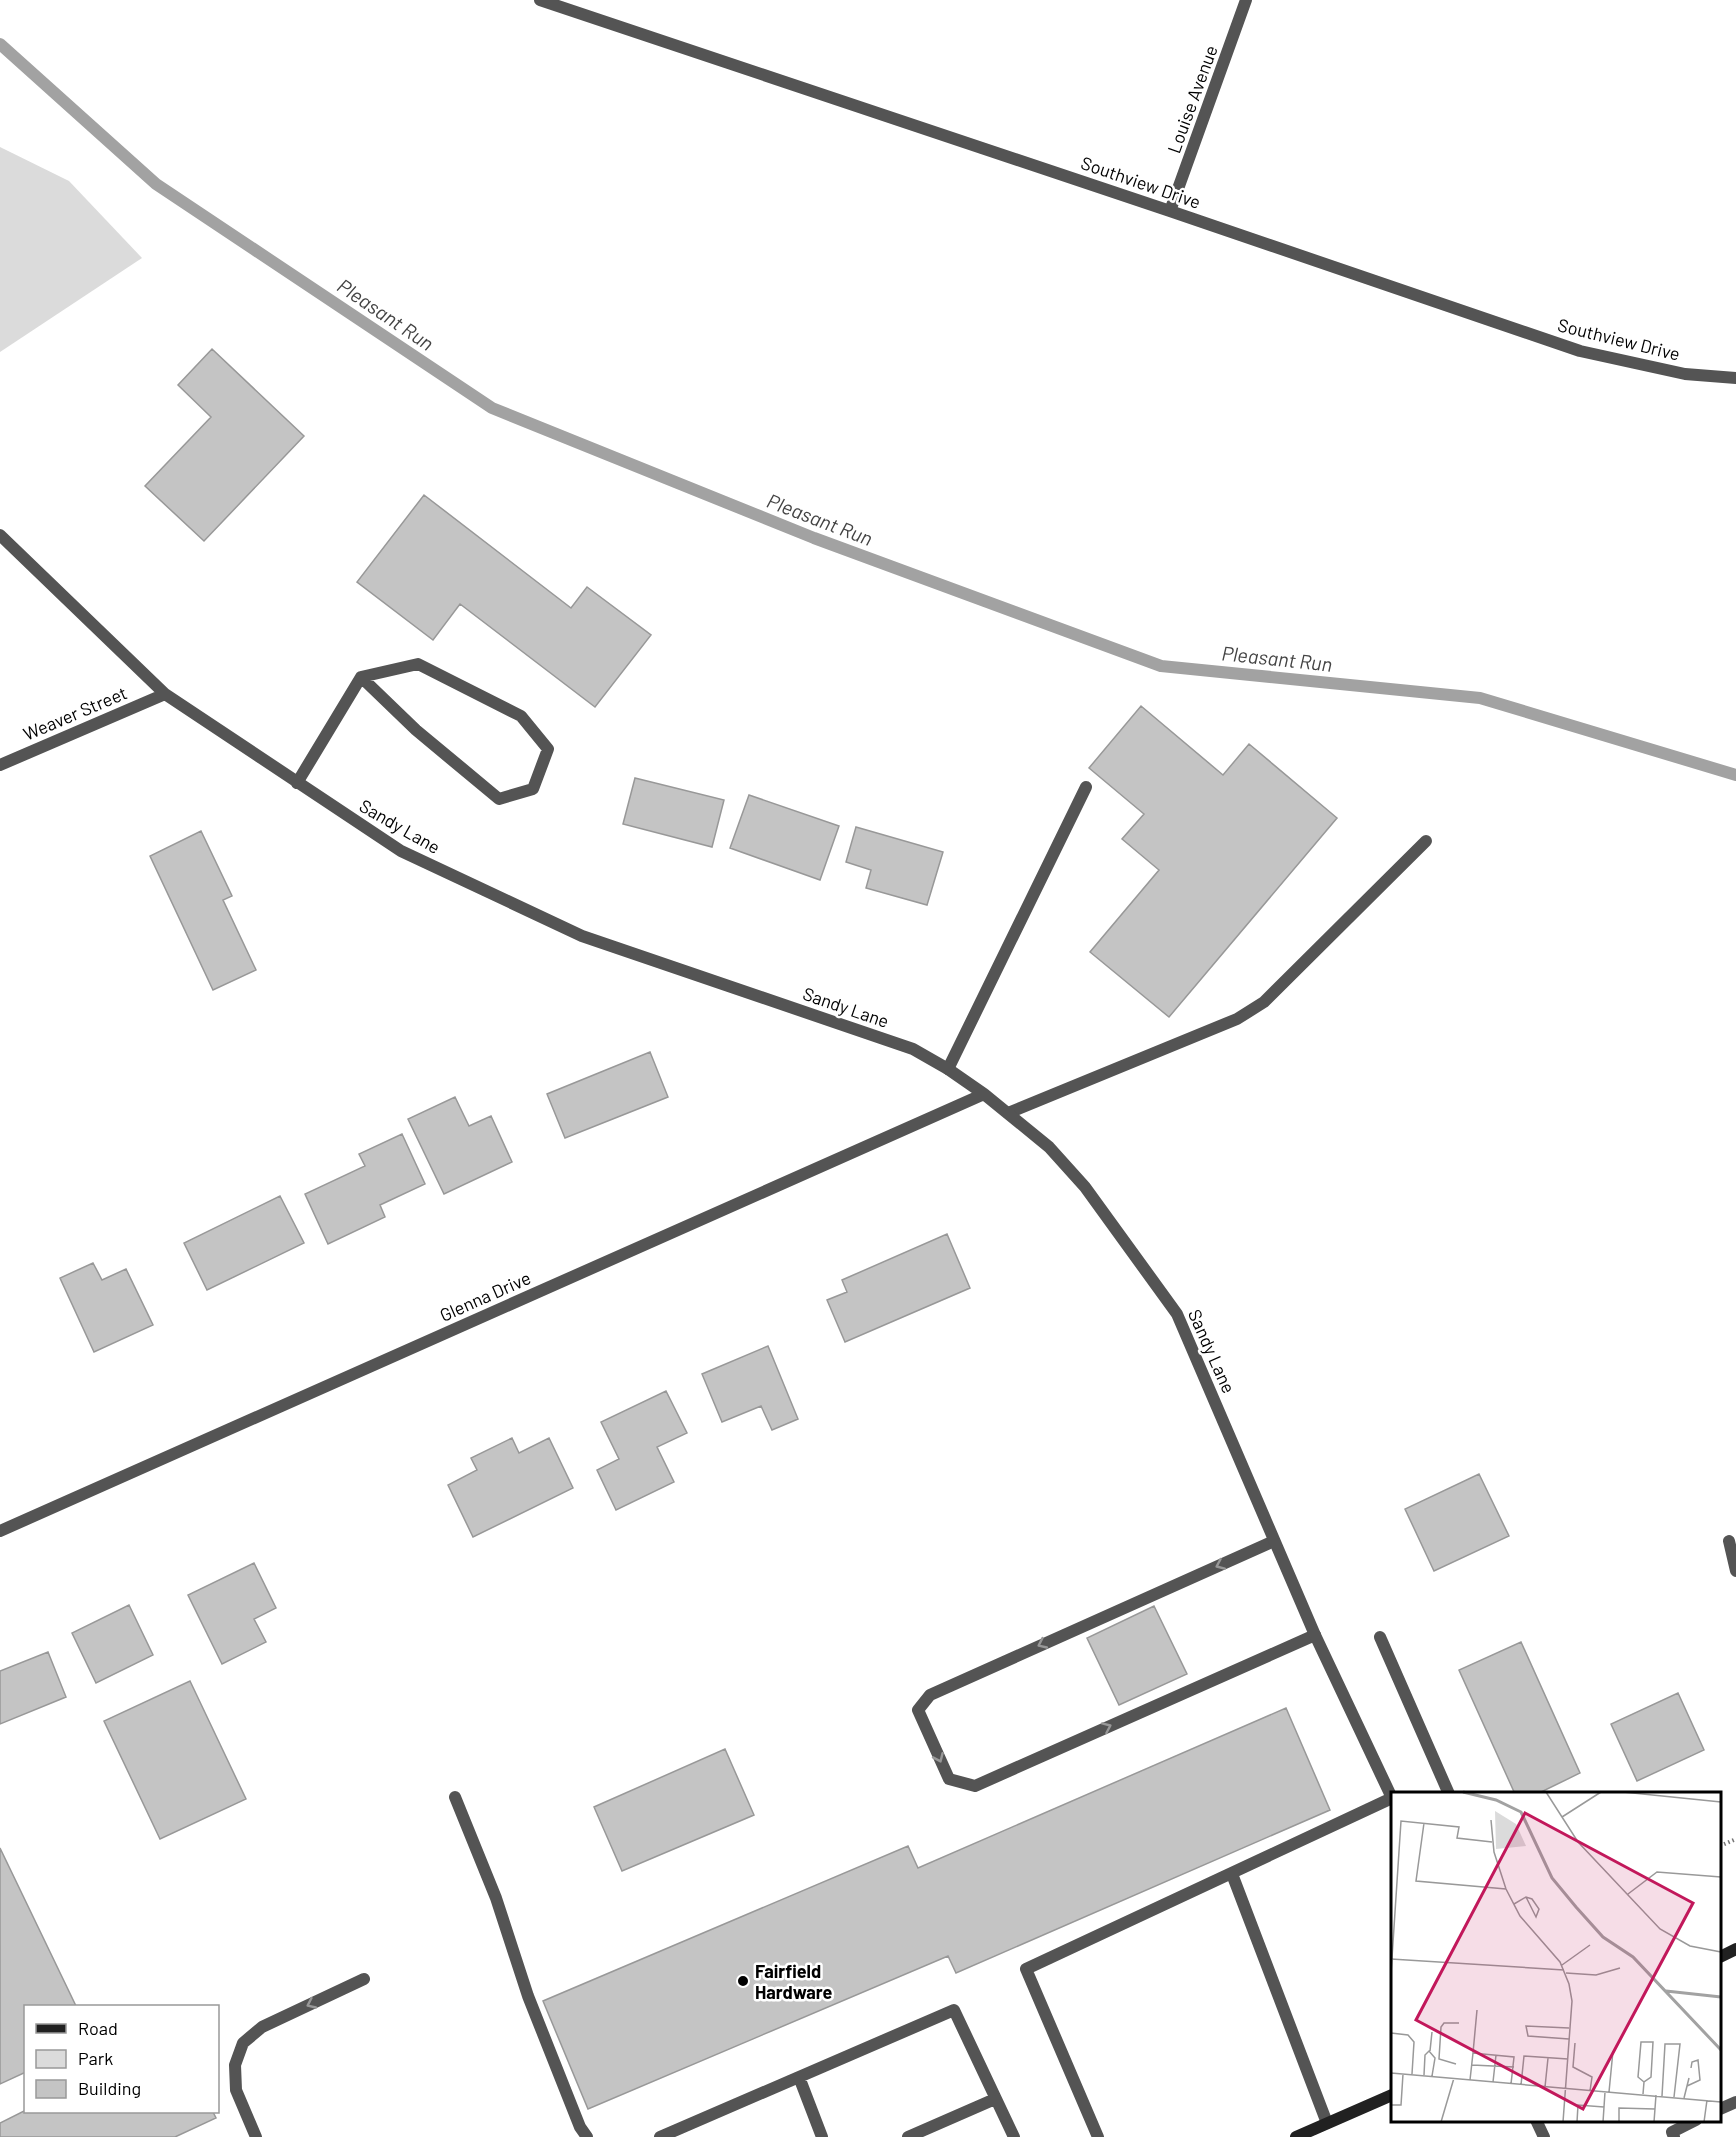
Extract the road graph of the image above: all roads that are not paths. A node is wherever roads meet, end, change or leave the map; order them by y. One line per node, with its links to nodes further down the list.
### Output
1 (540, 0): 3 (street, Southview Drive)
2 (1246, 0): 3 (street, Louise Avenue)
3 (1170, 211): 4 (street, Southview Drive)
4 (1736, 378)
5 (0, 535): 7 (street, Sandy Lane)
6 (361, 677): 6 (street); 9 (street)
7 (165, 694): 8 (street, Weaver Street); 9 (street, Sandy Lane)
8 (0, 765)
9 (297, 783): 12 (street, Sandy Lane)
10 (1086, 787): 12 (street)
11 (1426, 841): 14 (street)
12 (948, 1069): 13 (street, Sandy Lane)
13 (984, 1094): 14 (street, Sandy Lane); 15 (street, Glenna Drive)
14 (1008, 1113): 16 (street, Sandy Lane)
15 (0, 1531)
16 (1274, 1541): 19 (street, Sandy Lane); 19 (street, one-way to 19)
17 (1729, 1541): 18 (street)
18 (1736, 1571)
19 (1315, 1635): 22 (street, Sandy Lane)
20 (1380, 1637): 21 (street)
21 (1448, 1792)
22 (1391, 1796)
23 (455, 1797): 38 (street)
24 (1391, 1798): 25 (street)
25 (1232, 1874): 36 (street); 43 (street)
26 (1736, 1949): 27 (street)
27 (1721, 1956)
28 (363, 1979): 37 (street, one-way to 37)
29 (799, 2077): 31 (street); 39 (street); 40 (street)
30 (1391, 2095): 36 (street)
31 (995, 2099): 41 (street); 42 (street)
32 (1736, 2102): 33 (street)
33 (1721, 2108)
34 (1536, 2122): 45 (street)
35 (1694, 2122): 46 (street)
36 (1327, 2123): 44 (street)
37 (256, 2137)
38 (588, 2137)
39 (660, 2137)
40 (822, 2137)
41 (908, 2137)
42 (1014, 2137)
43 (1098, 2137)
44 (1296, 2137)
45 (1544, 2137)
46 (1674, 2137)

